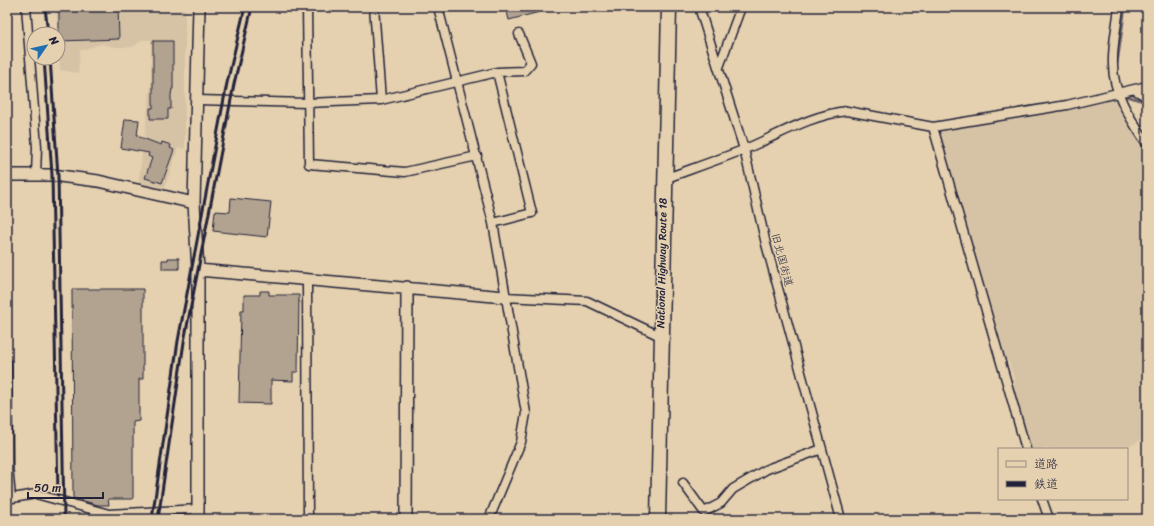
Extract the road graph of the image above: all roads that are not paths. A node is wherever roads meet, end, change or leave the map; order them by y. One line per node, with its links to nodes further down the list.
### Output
1 (26, 7): 26 (street)
2 (199, 7): 18 (street)
3 (307, 7): 20 (street)
4 (374, 7): 19 (street)
5 (438, 7): 13 (street)
6 (669, 7): 27 (highway, National Highway Route 18)
7 (699, 7): 11 (street, 旧北国街道)
8 (741, 7): 11 (street)
9 (1119, 7): 16 (street)
10 (519, 34): 12 (street)
11 (719, 67): 23 (street, 旧北国街道)
12 (497, 72): 13 (street); 29 (street)
13 (458, 82): 19 (street); 24 (street)
14 (1147, 86): 15 (street)
15 (1135, 90): 16 (street); 17 (street)
16 (1118, 93): 21 (street); 22 (street)
17 (1147, 97)
18 (198, 100): 20 (street); 28 (street)
19 (381, 100): 20 (street)
20 (307, 102): 24 (street)
21 (933, 127): 23 (street); 36 (street)
22 (1147, 144)
23 (744, 149): 27 (street); 37 (street, 旧北国街道)
24 (477, 156): 29 (street)
25 (7, 175): 26 (street)
26 (36, 175): 28 (street)
27 (664, 179): 34 (highway, National Highway Route 18)
28 (194, 203): 30 (street)
29 (493, 223): 33 (street)
30 (198, 270): 31 (street); 42 (street)
31 (307, 281): 32 (street); 43 (street)
32 (407, 287): 33 (street); 44 (street)
33 (505, 297): 34 (street); 45 (street)
34 (660, 336): 46 (highway, National Highway Route 18)
35 (7, 363): 38 (street)
36 (1026, 448)
37 (822, 449): 39 (street); 47 (street, 旧北国街道)
38 (7, 465): 40 (street)
39 (683, 483)
40 (9, 498): 42 (street)
41 (1042, 500): 48 (street)
42 (198, 514)
43 (308, 519)
44 (406, 519)
45 (489, 519)
46 (658, 519)
47 (841, 519)
48 (1049, 519)

